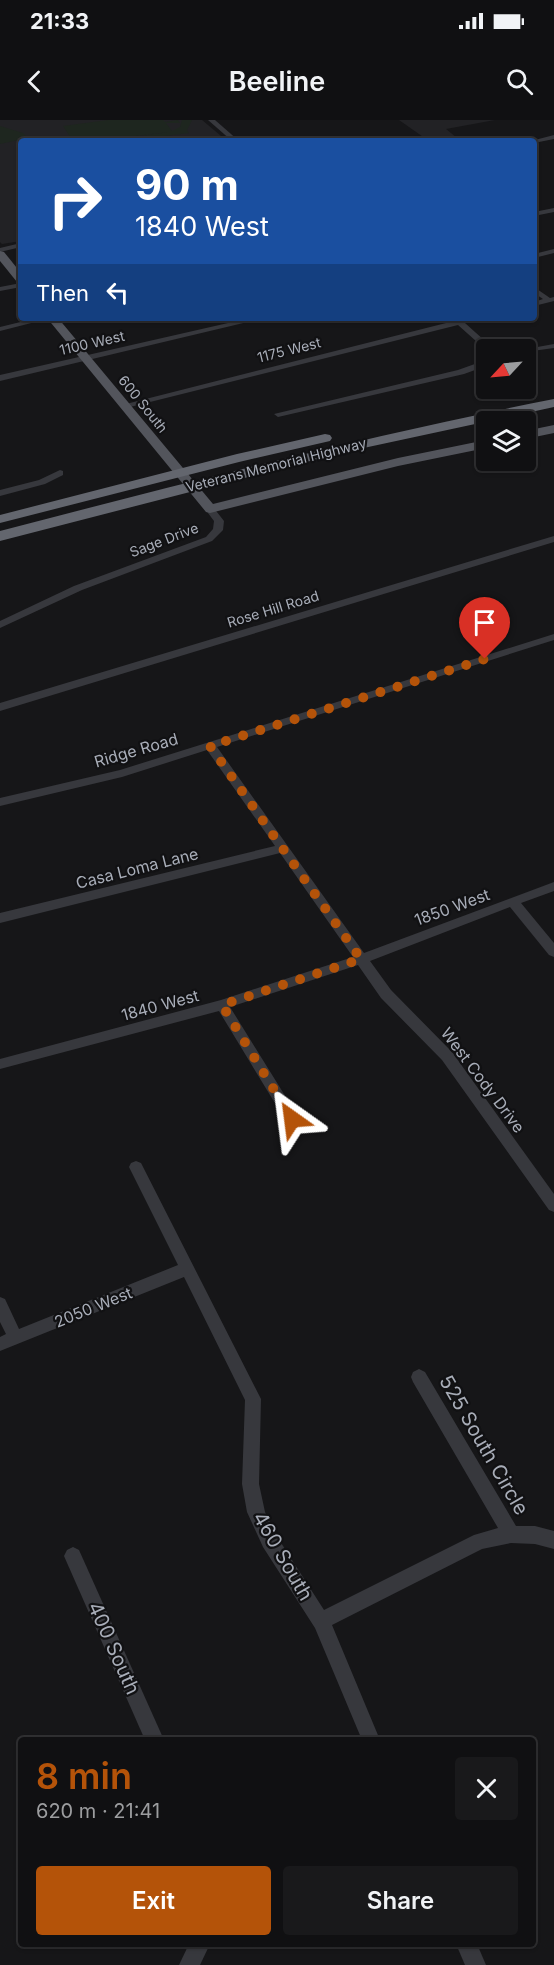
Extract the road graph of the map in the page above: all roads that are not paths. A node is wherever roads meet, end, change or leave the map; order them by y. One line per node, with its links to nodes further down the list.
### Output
1 (211, 120): 3 (street)
2 (554, 137): 4 (street)
3 (232, 138)
4 (537, 140)
5 (554, 210): 6 (street)
6 (537, 213)
7 (18, 246): 8 (street)
8 (0, 249)
9 (554, 251): 11 (street)
10 (0, 255): 12 (main road)
11 (537, 255)
12 (18, 276)
13 (18, 286): 14 (street)
14 (0, 290)
15 (537, 291): 16 (street)
16 (552, 300): 17 (street)
17 (537, 303)
18 (43, 321): 23 (street)
19 (56, 321): 27 (main road, 600 South)
20 (247, 321): 27 (street, 1100 West)
21 (453, 321): 32 (street, 1175 West)
22 (458, 321): 24 (street)
23 (0, 329)
24 (479, 339)
25 (554, 346): 26 (street)
26 (536, 348)
27 (85, 358): 29 (street, 1100 West); 32 (main road, 600 South)
28 (476, 366): 33 (street)
29 (0, 378)
30 (502, 399): 40 (highway, Veterans Memorial Highway)
31 (554, 403): 41 (highway, Veterans Memorial Highway)
32 (126, 405): 39 (main road, 600 South)
33 (278, 414)
34 (554, 429): 35 (main road)
35 (536, 433)
36 (476, 446): 39 (main road, Sage Drive)
37 (60, 473): 38 (street)
38 (0, 493)
39 (206, 505): 43 (street, Sage Drive)
40 (0, 519)
41 (0, 537)
42 (554, 539): 45 (street, Rose Hill Road)
43 (0, 625)
44 (554, 637): 46 (street, Ridge Road)
45 (0, 707)
46 (210, 746): 47 (street, Ridge Road); 48 (street, West Cody Drive)
47 (0, 802)
48 (281, 849): 51 (street, Casa Loma Lane); 53 (street, West Cody Drive)
49 (554, 886): 50 (street, 1850 West)
50 (513, 902): 52 (street); 53 (street, 1850 West)
51 (0, 918)
52 (554, 952)
53 (361, 959): 54 (street, 1840 West); 58 (street, West Cody Drive)
54 (222, 1005): 55 (street, 1840 West); 56 (street)
55 (0, 1064)
56 (292, 1119)
57 (136, 1167): 59 (street, 460 South)
58 (554, 1206)
59 (186, 1269): 61 (street, 2050 West); 66 (street, 460 South)
60 (0, 1304): 61 (street)
61 (7, 1341)
62 (419, 1377): 63 (street, 525 South Circle)
63 (511, 1534): 64 (street); 66 (street)
64 (554, 1540)
65 (73, 1556): 67 (street, 400 South)
66 (320, 1621): 68 (street, 460 South)
67 (154, 1737)
68 (370, 1737)
69 (198, 1947): 71 (street)
70 (467, 1947): 72 (street)
71 (189, 1965)
72 (476, 1965)

